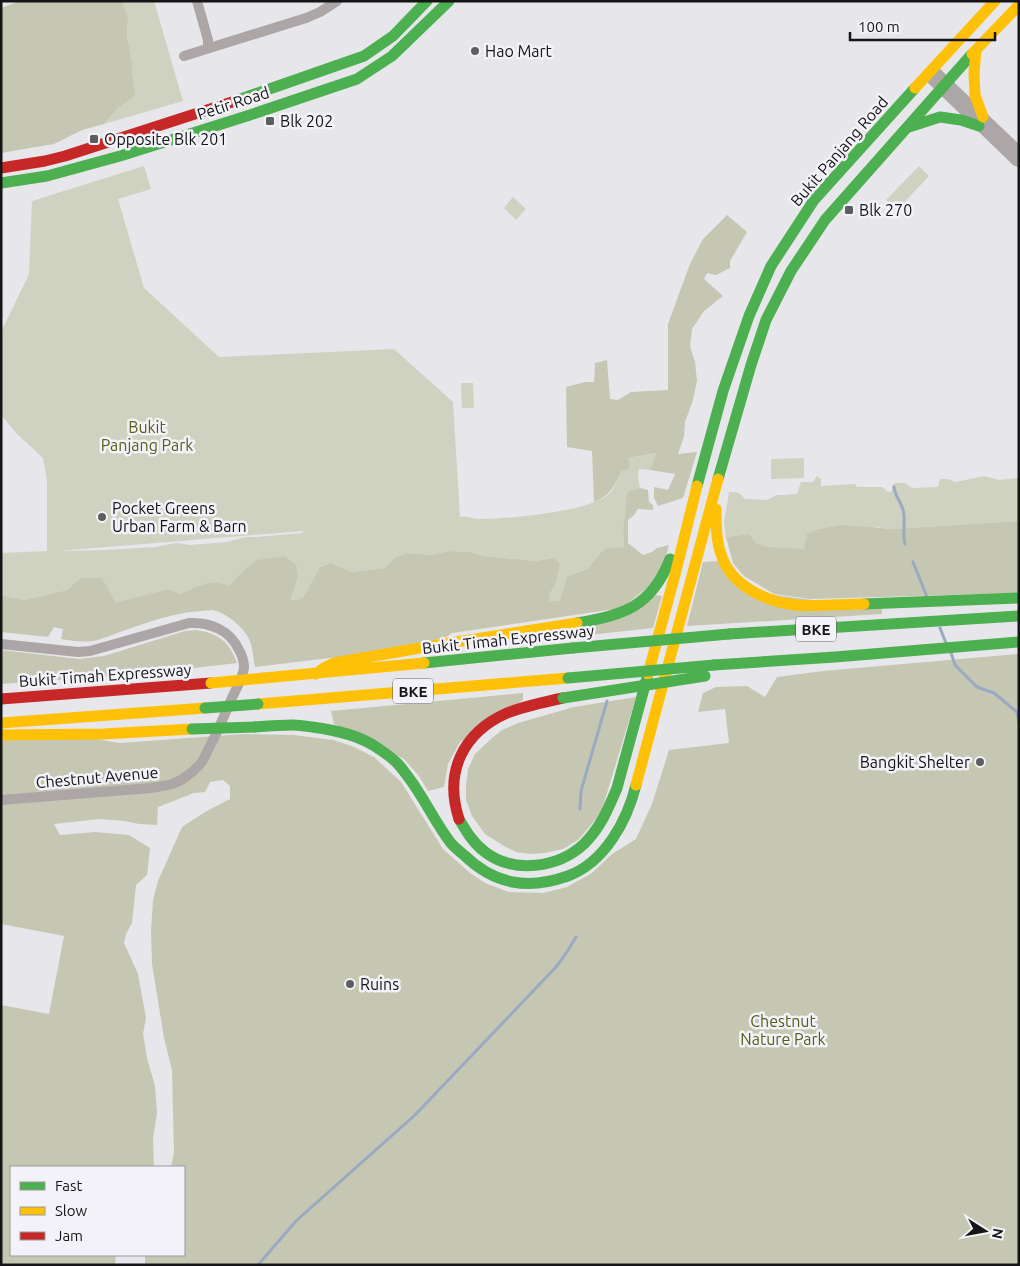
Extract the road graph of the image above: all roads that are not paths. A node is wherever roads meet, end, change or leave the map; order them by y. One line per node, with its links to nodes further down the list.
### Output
1 (197, 1): 7 (street)
2 (337, 1): 7 (street)
3 (427, 1): 12 (main road, Petir Road)
4 (449, 1): 13 (main road, Petir Road)
5 (995, 1): 10 (main road, Bukit Panjang Road)
6 (1019, 5): 8 (main road)
7 (208, 48): 9 (street)
8 (976, 50): 11 (main road); 14 (main road)
9 (184, 56)
10 (930, 72): 11 (street); 21 (main road, Bukit Panjang Road)
11 (944, 86): 14 (street); 15 (main road)
12 (242, 98): 13 (main road); 18 (main road, Petir Road)
13 (250, 115): 19 (main road, Petir Road)
14 (981, 122): 15 (main road); 16 (street); 17 (street)
15 (908, 128): 20 (main road)
16 (1019, 151)
17 (1019, 162)
18 (1, 168)
19 (1, 183)
20 (718, 479): 22 (main road); 30 (main road, bridge)
21 (671, 571): 26 (main road, Bukit Panjang Road, bridge); 27 (main road)
22 (1019, 598)
23 (1019, 616): 27 (main road, Bukit Timah Expressway / BKE, bridge)
24 (1019, 642): 26 (main road, BKE)
25 (1, 644): 31 (street, Chestnut Avenue)
26 (749, 663): 29 (main road, BKE, bridge)
27 (316, 674): 28 (main road, Bukit Timah Expressway / BKE, bridge)
28 (1, 699)
29 (1, 723)
30 (1, 735)
31 (1, 800)

